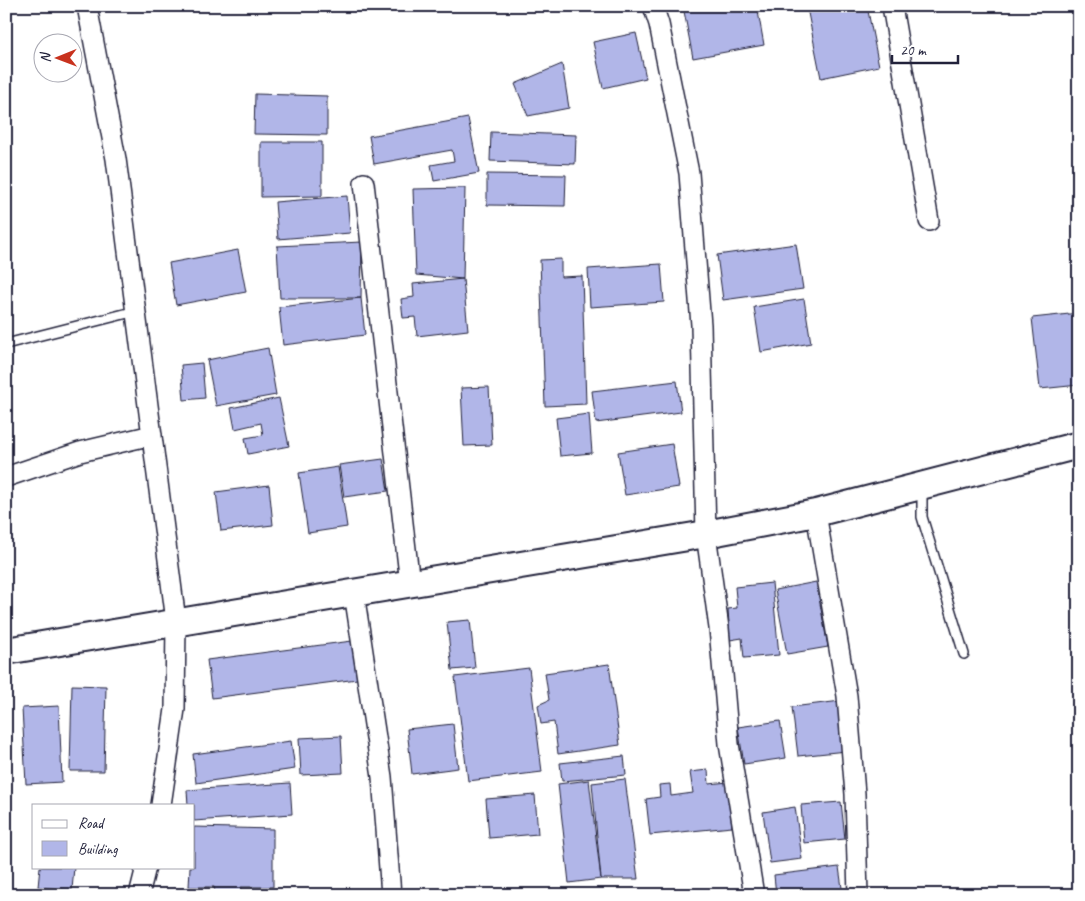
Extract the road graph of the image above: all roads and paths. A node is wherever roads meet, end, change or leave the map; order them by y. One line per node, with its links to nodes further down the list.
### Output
1 (87, 6): 6 (street)
2 (653, 6): 13 (street)
3 (892, 6): 5 (street)
4 (364, 183): 14 (street)
5 (929, 221)
6 (136, 311): 7 (lane); 8 (street)
7 (6, 344)
8 (152, 435): 10 (street); 16 (street)
9 (1079, 445): 11 (street)
10 (6, 476)
11 (922, 486): 12 (street); 18 (lane)
12 (816, 513): 13 (street); 24 (street)
13 (706, 534): 14 (street); 23 (street)
14 (410, 584): 15 (street)
15 (354, 592): 16 (street); 22 (street)
16 (176, 621): 17 (street); 19 (street)
17 (6, 651)
18 (964, 654)
19 (160, 804)
20 (146, 868): 21 (street)
21 (139, 895)
22 (391, 895)
23 (754, 895)
24 (858, 895)

